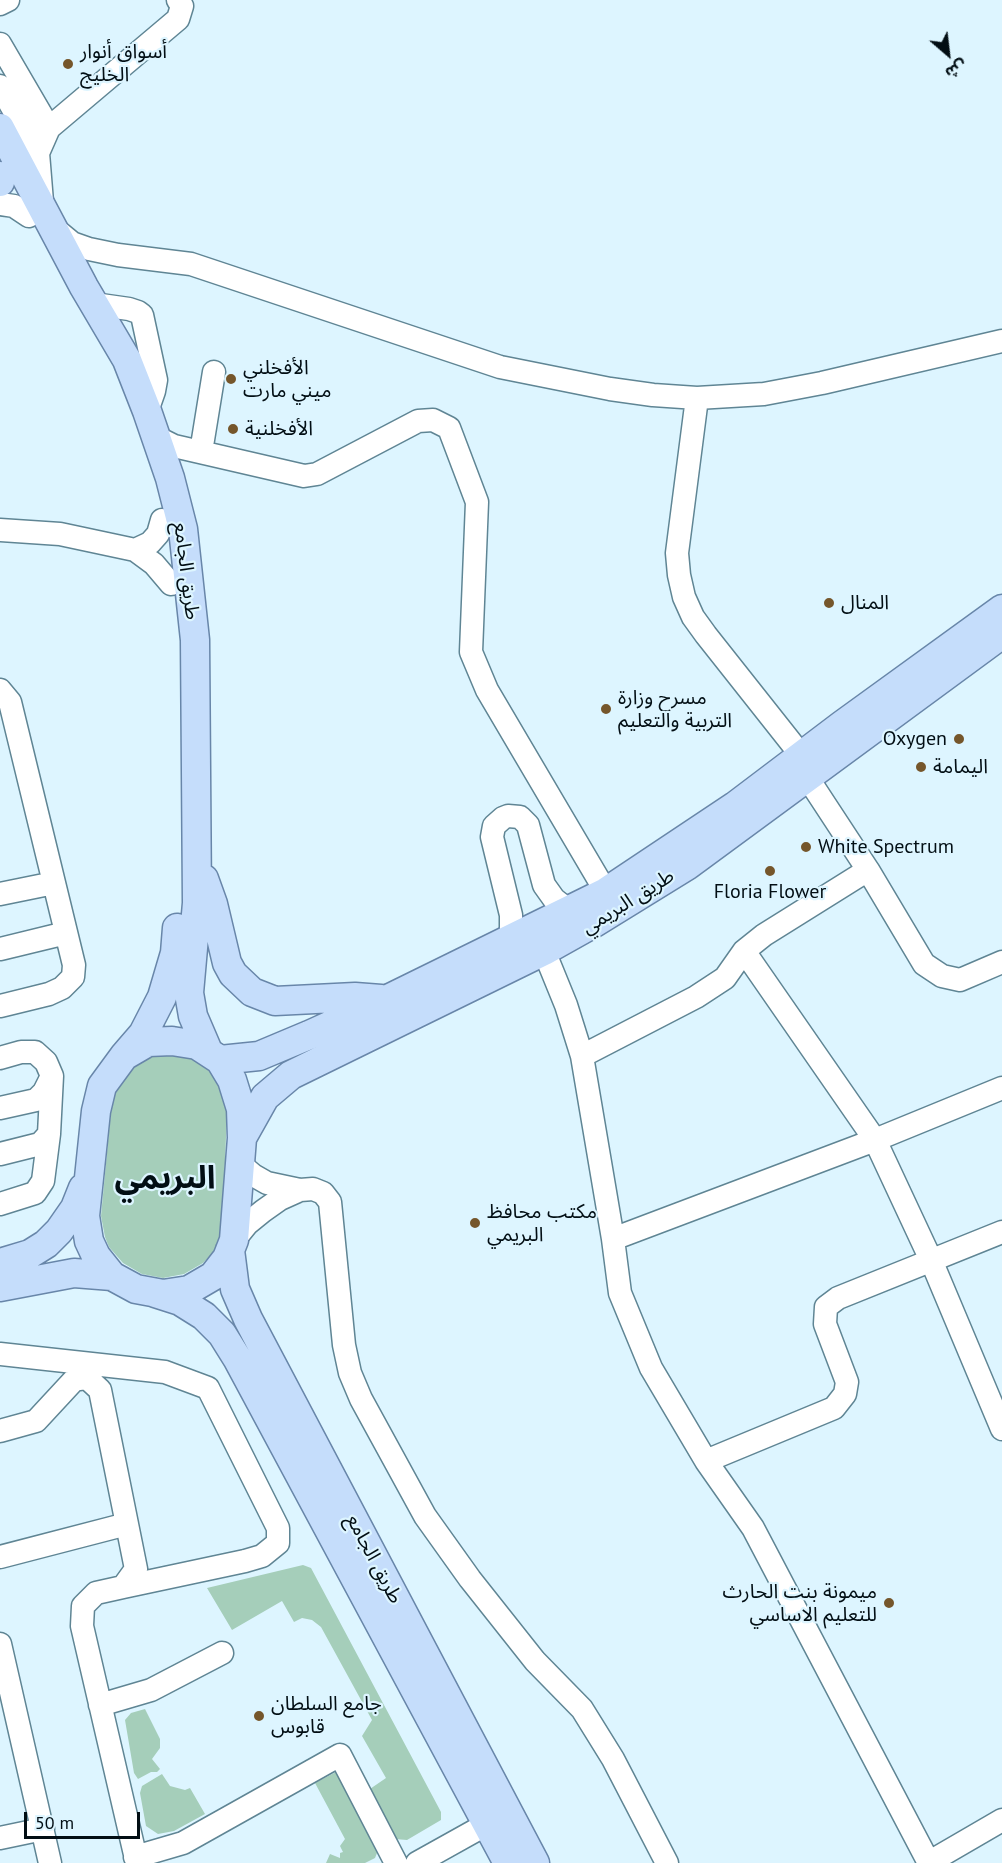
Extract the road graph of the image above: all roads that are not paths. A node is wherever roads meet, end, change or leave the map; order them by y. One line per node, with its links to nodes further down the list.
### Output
1 (8, 0): 3 (street)
2 (178, 0): 7 (street)
3 (0, 4)
4 (0, 44): 7 (street)
5 (0, 86): 8 (street)
6 (0, 128): 13 (main road, طريق الجامع)
7 (49, 128): 8 (street)
8 (38, 153): 13 (street)
9 (0, 163): 13 (main road, طريق الجامع)
10 (0, 176): 11 (main road)
11 (0, 182)
12 (0, 204): 13 (street)
13 (42, 217): 14 (street); 15 (main road, طريق الجامع); 22 (main road, طريق الجامع)
14 (118, 255): 15 (street); 18 (street)
15 (89, 296): 19 (main road, طريق الجامع)
16 (1002, 341): 18 (street)
17 (214, 372): 20 (street)
18 (698, 398): 29 (street)
19 (152, 424): 20 (street); 21 (main road, طريق الجامع)
20 (201, 452): 21 (street); 33 (street)
21 (170, 478): 30 (main road, طريق الجامع)
22 (162, 520): 24 (street); 25 (main road, طريق الجامع)
23 (0, 530): 24 (street)
24 (135, 550): 25 (street)
25 (171, 584): 44 (main road, طريق الجامع)
26 (1002, 609): 29 (main road, طريق البريمي)
27 (1002, 634): 29 (main road, طريق البريمي)
28 (0, 690): 32 (street)
29 (804, 766): 31 (street); 33 (main road, طريق البريمي); 39 (main road, طريق البريمي)
30 (196, 862): 42 (main road); 45 (main road, طريق الجامع)
31 (868, 870): 40 (street); 41 (street)
32 (54, 883): 34 (street); 36 (street)
33 (606, 892): 35 (main road, طريق البريمي)
34 (0, 894)
35 (568, 910): 37 (main road, طريق البريمي); 37 (street)
36 (66, 933): 38 (street); 43 (street)
37 (511, 938): 42 (main road, طريق البريمي)
38 (0, 949)
39 (544, 951): 46 (street); 53 (main road, طريق البريمي)
40 (744, 951): 46 (street); 52 (street)
41 (999, 969)
42 (386, 1000): 45 (main road, طريق البريمي)
43 (0, 1006)
44 (124, 1056): 45 (main road); 55 (main road, طريق الجامع)
45 (214, 1056): 53 (main road, طريق الجامع)
46 (582, 1056): 59 (street)
47 (0, 1058): 48 (street)
48 (52, 1076): 50 (street); 51 (street)
49 (1002, 1088): 52 (street)
50 (0, 1108)
51 (49, 1134): 54 (street); 57 (street)
52 (875, 1140): 59 (street); 61 (street)
53 (241, 1151): 56 (street); 60 (main road, طريق الجامع)
54 (0, 1154)
55 (89, 1174): 62 (main road); 63 (main road, طريق الجامع)
56 (300, 1190): 60 (street); 87 (street)
57 (0, 1204)
58 (1002, 1232): 61 (street)
59 (614, 1239): 70 (street)
60 (232, 1245): 65 (main road); 86 (main road, طريق الجامع)
61 (931, 1260): 68 (street); 70 (street)
62 (0, 1263)
63 (112, 1276): 64 (main road); 65 (main road, طريق الجامع)
64 (0, 1287)
65 (155, 1293): 78 (main road, طريق الجامع)
66 (0, 1354): 67 (street)
67 (88, 1371): 69 (street); 71 (street); 73 (street)
68 (1002, 1429)
69 (0, 1431)
70 (706, 1461): 88 (street)
71 (127, 1524): 72 (street); 73 (street)
72 (0, 1557)
73 (123, 1587): 76 (street)
74 (0, 1644): 79 (street)
75 (222, 1653): 76 (street)
76 (100, 1705): 81 (street)
77 (1002, 1820): 88 (street)
78 (487, 1824): 84 (street); 85 (main road, طريق الجامع)
79 (43, 1829): 80 (street); 82 (street)
80 (0, 1838)
81 (136, 1860): 83 (street)
82 (50, 1863)
83 (396, 1863)
84 (417, 1863)
85 (508, 1863)
86 (535, 1863)
87 (668, 1863)
88 (928, 1863)

